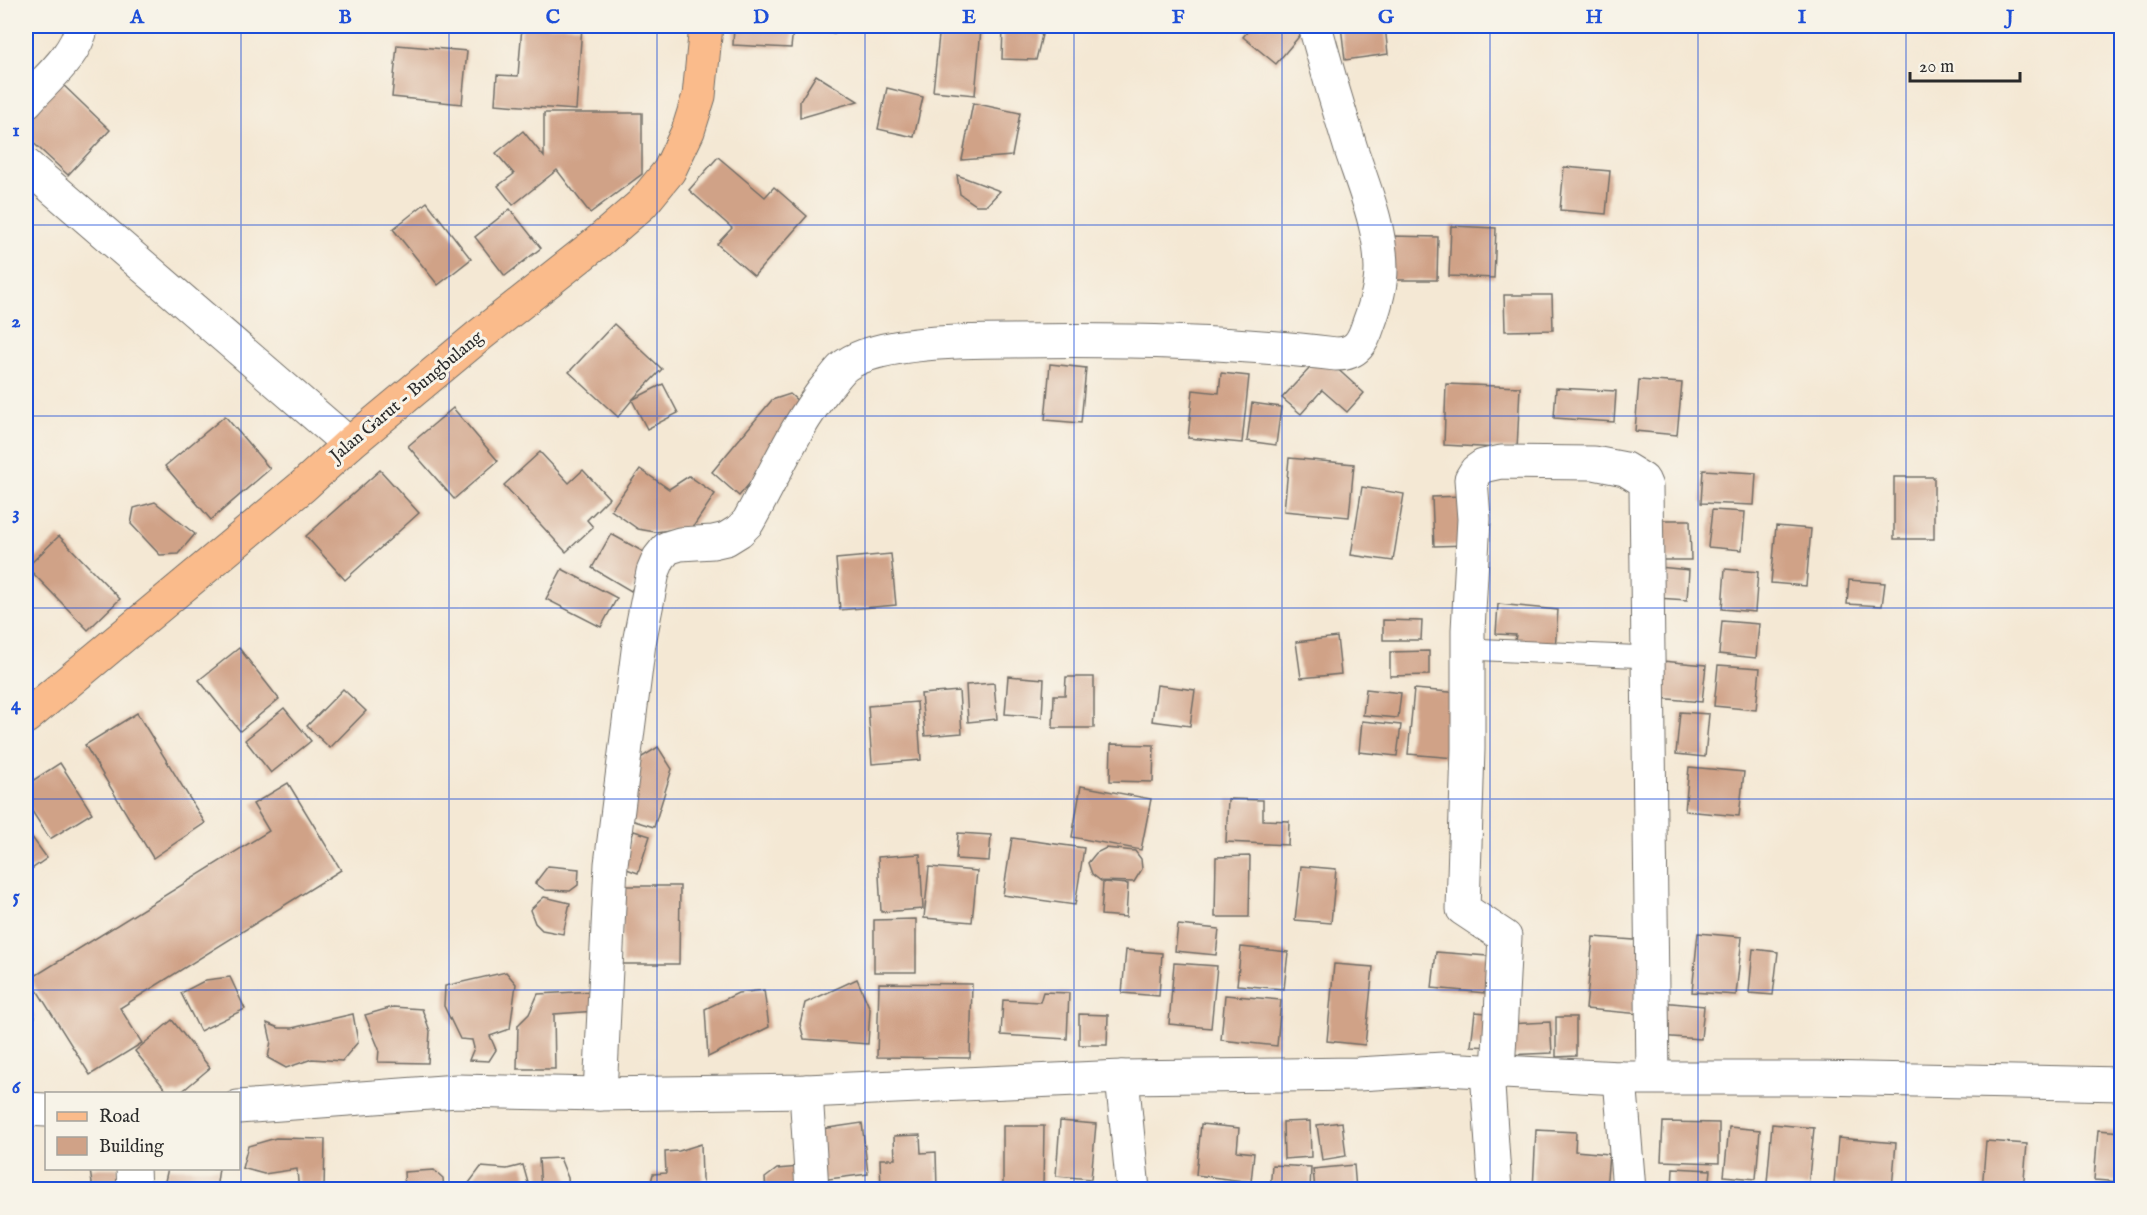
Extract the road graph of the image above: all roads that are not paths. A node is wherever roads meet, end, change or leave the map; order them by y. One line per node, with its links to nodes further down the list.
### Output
1 (82, 26): 4 (street)
2 (706, 26): 6 (main road, Jalan Garut - Bungbulang)
3 (1315, 26): 16 (street)
4 (26, 102)
5 (26, 165): 6 (street)
6 (349, 444): 9 (main road, Jalan Garut - Bungbulang)
7 (1468, 650): 8 (lane); 8 (street); 10 (street)
8 (1649, 657): 12 (street)
9 (29, 708)
10 (1493, 1072): 11 (street); 13 (street); 24 (street)
11 (1122, 1077): 15 (street); 23 (street)
12 (1653, 1077): 13 (street); 14 (street)
13 (1620, 1078): 25 (street)
14 (2121, 1084)
15 (806, 1091): 16 (street); 22 (street)
16 (600, 1094): 17 (street)
17 (240, 1107)
18 (26, 1109): 19 (street)
19 (45, 1110)
20 (133, 1170): 21 (street)
21 (134, 1190)
22 (812, 1190)
23 (1133, 1190)
24 (1495, 1190)
25 (1629, 1190)

